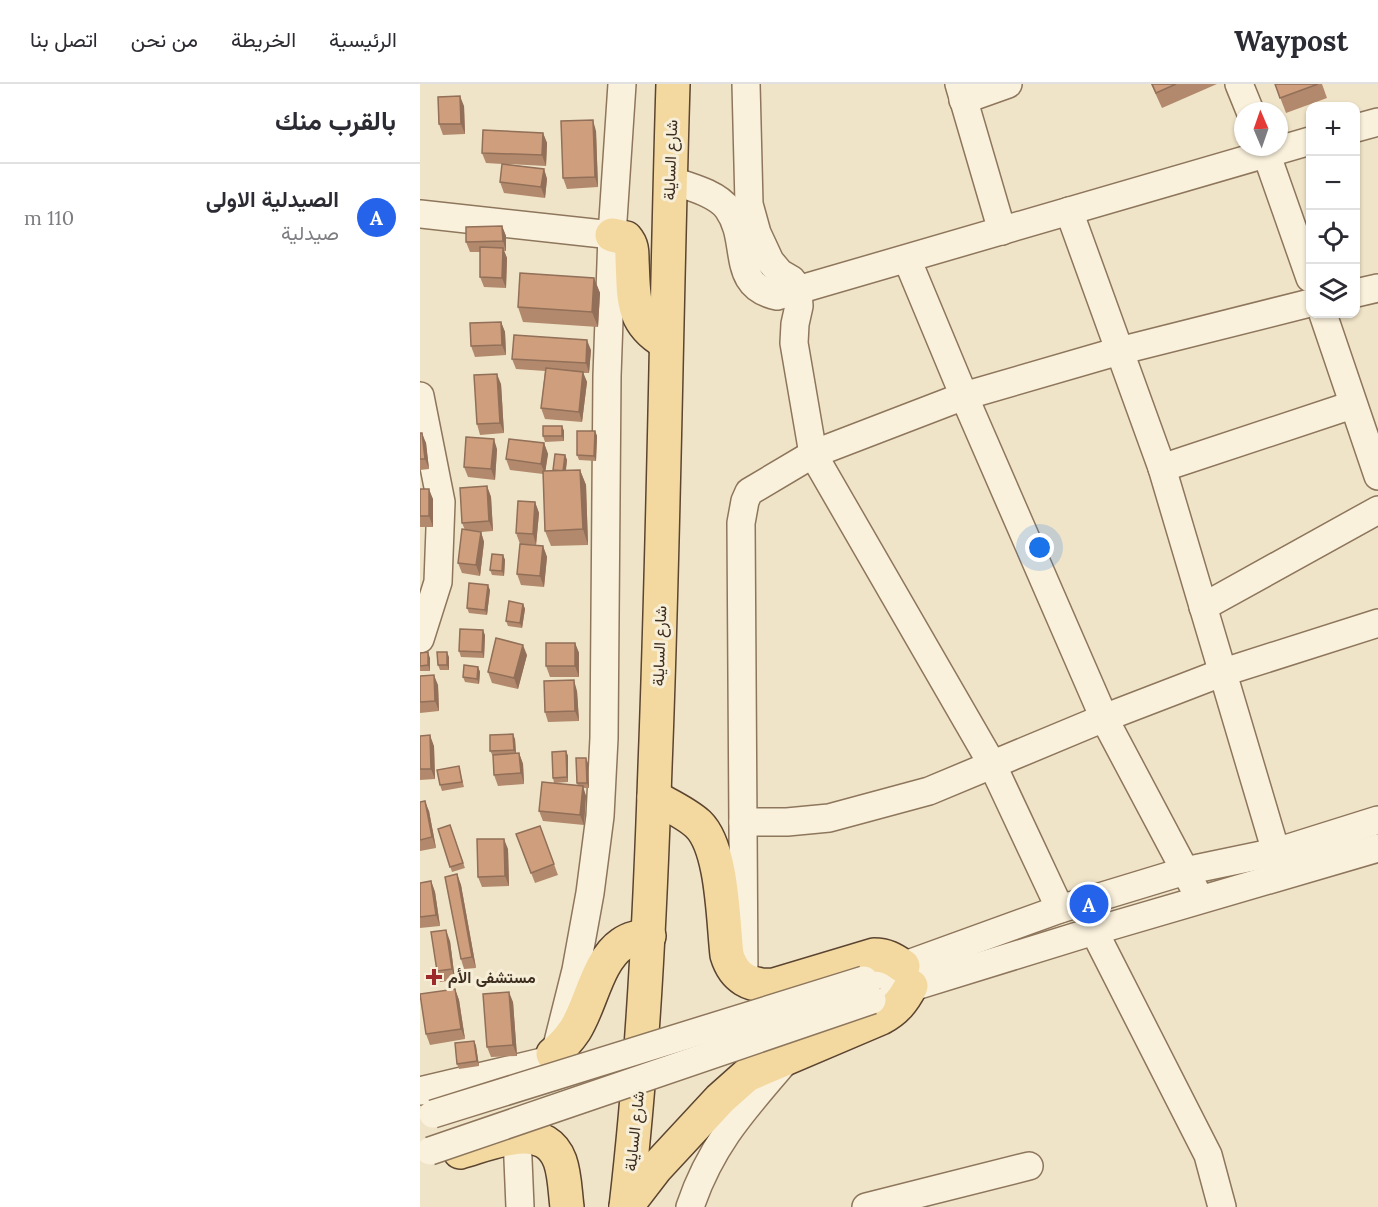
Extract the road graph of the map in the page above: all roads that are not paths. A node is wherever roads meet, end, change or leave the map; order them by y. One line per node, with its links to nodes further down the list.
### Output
1 (622, 84): 18 (street)
2 (673, 84): 14 (main road, شارع السايلة)
3 (746, 84): 22 (street)
4 (1008, 84): 6 (street)
5 (1239, 84): 7 (street)
6 (961, 92): 17 (street)
7 (1246, 102)
8 (1378, 122): 9 (street)
9 (1360, 127)
10 (1306, 142): 11 (street)
11 (1288, 146)
12 (1250, 156): 15 (street)
13 (1268, 156): 20 (street)
14 (670, 180): 22 (street); 26 (main road, شارع السايلة)
15 (1069, 211): 17 (street); 27 (street)
16 (420, 213): 18 (street)
17 (1002, 231): 19 (street)
18 (612, 235): 26 (main road); 54 (street)
19 (907, 258): 22 (street); 29 (street)
20 (1306, 264)
21 (1378, 288): 23 (street)
22 (798, 291): 31 (street)
23 (1360, 292)
24 (1306, 304): 27 (street)
25 (1324, 318): 30 (street)
26 (665, 342): 41 (main road, شارع السايلة)
27 (1119, 351): 29 (street); 32 (street)
28 (420, 396): 37 (street)
29 (964, 396): 31 (street); 39 (street)
30 (1352, 405): 32 (street); 33 (street)
31 (813, 454): 40 (street); 43 (street)
32 (1162, 468): 35 (street)
33 (1378, 476)
34 (1378, 510): 35 (street)
35 (1203, 607): 38 (street)
36 (1378, 623): 38 (street)
37 (420, 639)
38 (1221, 673): 39 (street); 45 (street)
39 (1104, 718): 40 (street); 46 (street)
40 (992, 764): 43 (street); 48 (street)
41 (654, 797): 50 (main road, شارع السايلة); 52 (main road)
42 (1378, 820): 45 (street)
43 (743, 822): 52 (street)
44 (1378, 848): 47 (street)
45 (1276, 852): 46 (street)
46 (1185, 871): 47 (street); 48 (street)
47 (1200, 899): 49 (street)
48 (1060, 909): 51 (street)
49 (1094, 931): 51 (street); 65 (street)
50 (649, 936): 54 (main road); 62 (main road, شارع السايلة)
51 (907, 976): 52 (main road); 53 (street); 55 (main road)
52 (744, 981)
53 (868, 990): 56 (street, bridge); 58 (street, bridge)
54 (553, 1054): 56 (street)
55 (789, 1056): 62 (main road); 63 (street)
56 (424, 1108)
57 (518, 1136): 58 (main road); 60 (street); 61 (main road)
58 (424, 1154)
59 (1029, 1167): 64 (street)
60 (520, 1207)
61 (567, 1207)
62 (626, 1207)
63 (690, 1207)
64 (866, 1207)
65 (1222, 1207)

